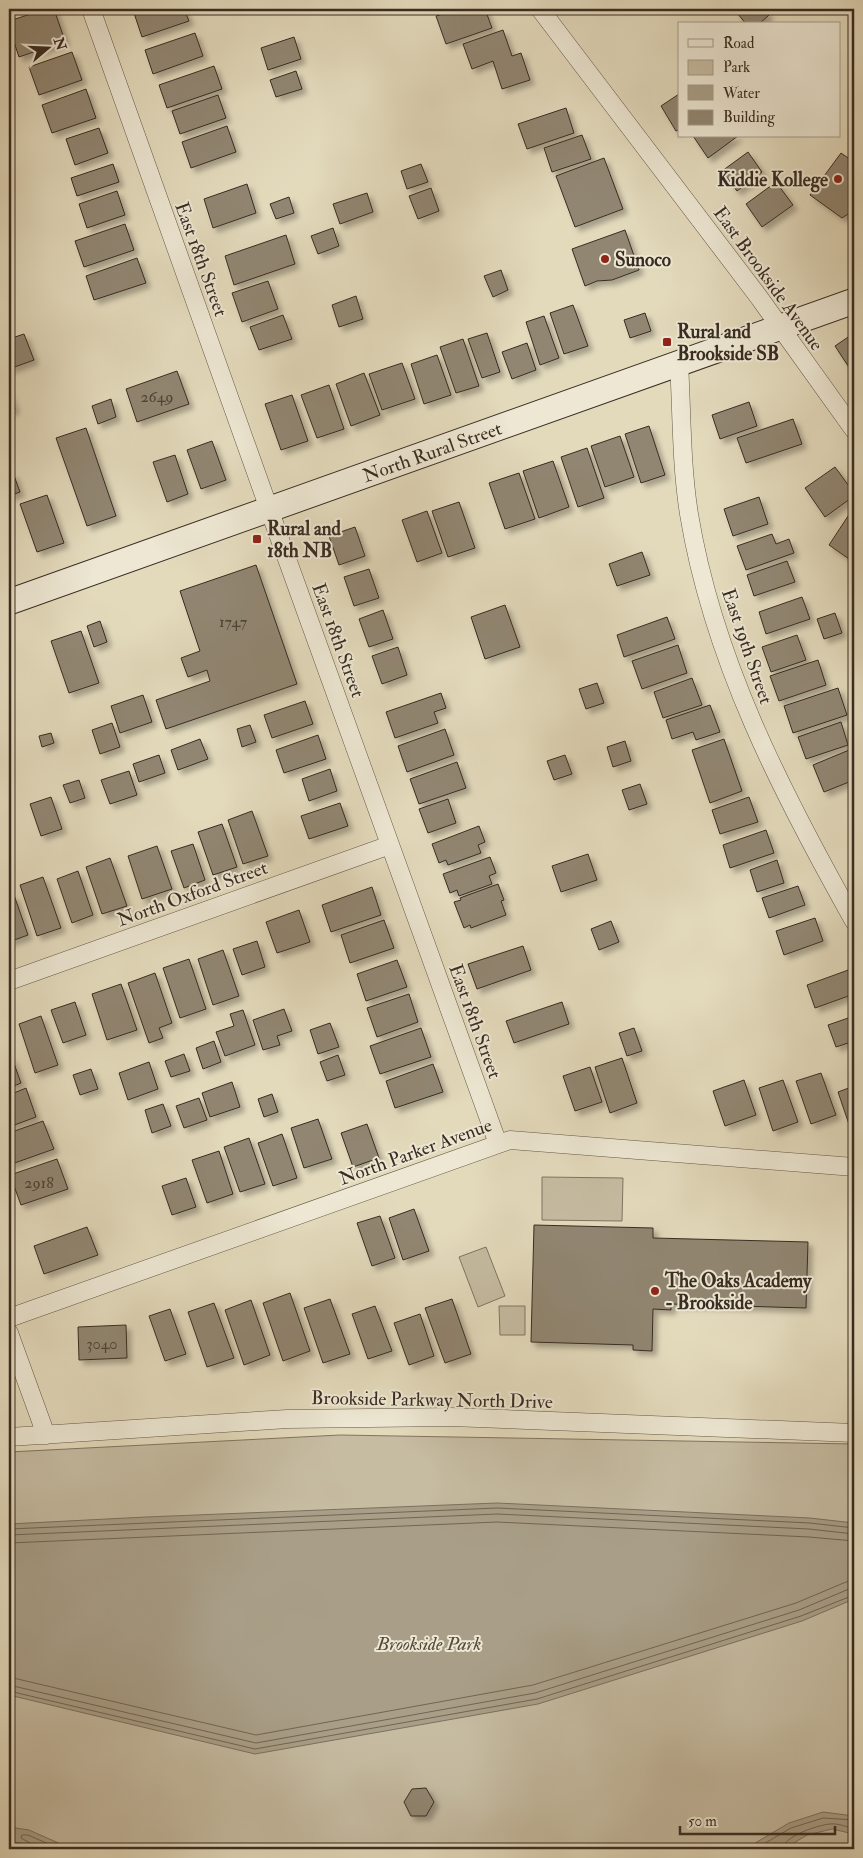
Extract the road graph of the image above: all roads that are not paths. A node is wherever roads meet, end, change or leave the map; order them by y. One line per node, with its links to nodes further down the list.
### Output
1 (91, 9): 7 (street, East 18th Street)
2 (540, 9): 4 (street, East Brookside Avenue)
3 (854, 301): 4 (main road, North Rural Street)
4 (780, 327): 5 (main road, North Rural Street); 6 (street, East Brookside Avenue)
5 (679, 363): 7 (main road, North Rural Street); 10 (street, East 19th Street)
6 (854, 430)
7 (269, 509): 8 (main road, North Rural Street); 9 (street, East 18th Street)
8 (9, 602)
9 (390, 845): 11 (street, North Oxford Street); 12 (street, East 18th Street)
10 (854, 921)
11 (9, 981)
12 (498, 1144): 13 (street, North Parker Avenue); 14 (street, North Parker Avenue)
13 (854, 1167)
14 (9, 1318)
15 (9, 1333): 17 (street)
16 (854, 1432): 17 (street, Brookside Parkway North Drive)
17 (46, 1435): 18 (street, Brookside Parkway North Drive)
18 (9, 1437)

